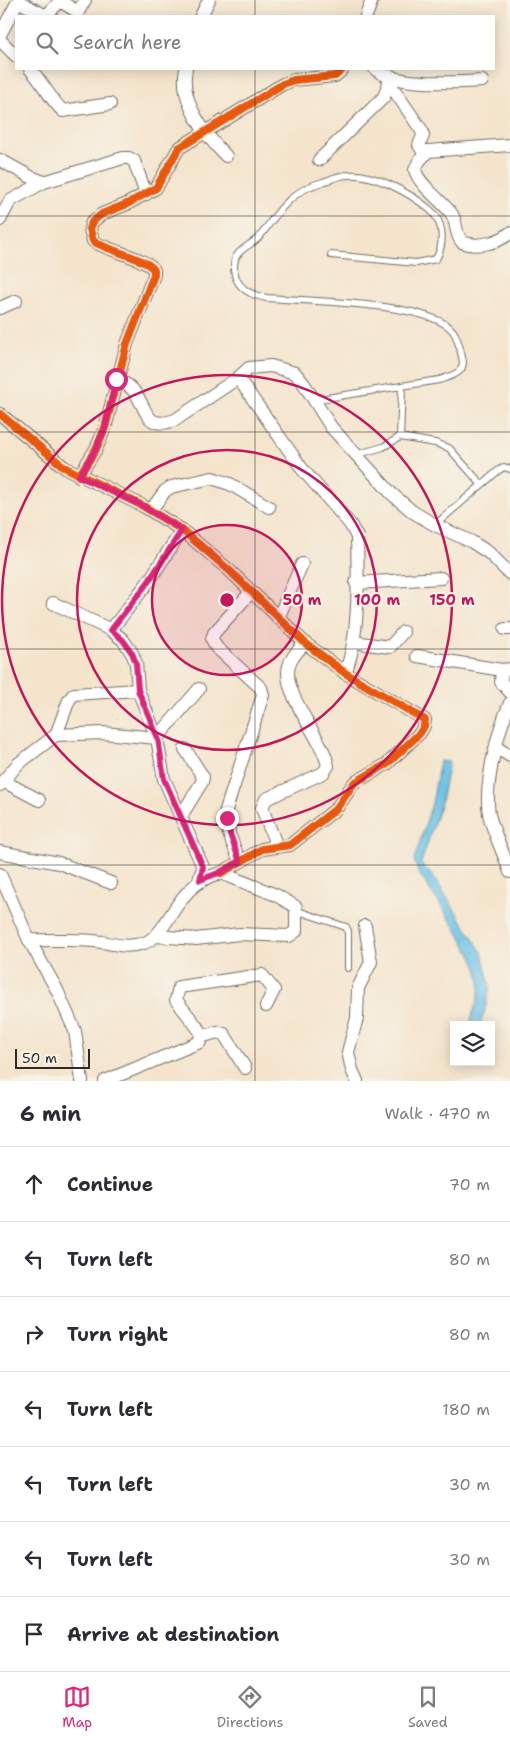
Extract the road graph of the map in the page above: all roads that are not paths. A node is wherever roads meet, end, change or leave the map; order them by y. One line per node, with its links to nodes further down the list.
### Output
1 (85, 0): 5 (street)
2 (209, 0): 6 (street)
3 (372, 0): 7 (street)
4 (44, 15): 8 (street)
5 (47, 15)
6 (202, 15)
7 (366, 15)
8 (2, 26)
9 (0, 40): 10 (street)
10 (15, 55)
11 (31, 70): 17 (street)
12 (186, 70): 18 (street)
13 (342, 70): 18 (street)
14 (376, 70): 15 (street)
15 (391, 80): 16 (street); 20 (street); 23 (street)
16 (482, 81)
17 (110, 104)
18 (205, 133): 21 (street); 25 (street)
19 (510, 145): 20 (street)
20 (424, 154): 27 (street)
21 (226, 156)
22 (0, 160): 24 (street)
23 (318, 160)
24 (44, 182): 25 (street); 26 (street)
25 (146, 194): 32 (street)
26 (0, 220)
27 (510, 233)
28 (331, 255): 33 (lane)
29 (16, 301): 30 (street)
30 (0, 308)
31 (238, 378): 32 (street); 34 (street); 48 (street)
32 (116, 379): 39 (street)
33 (402, 388): 34 (lane); 36 (lane)
34 (313, 400): 37 (street)
35 (0, 414): 39 (street)
36 (400, 437): 37 (lane); 40 (lane)
37 (354, 455): 43 (street)
38 (510, 469): 40 (lane)
39 (79, 476): 42 (street)
40 (481, 484): 43 (lane)
41 (268, 507): 42 (street)
42 (151, 510): 44 (street)
43 (435, 525): 46 (street)
44 (182, 530): 49 (street); 52 (street)
45 (302, 564): 51 (street)
46 (510, 574)
47 (442, 578): 48 (street)
48 (356, 583): 54 (street)
49 (251, 592): 51 (street); 74 (street)
50 (53, 603): 52 (street)
51 (278, 618): 55 (street)
52 (111, 630): 60 (street)
53 (403, 632): 54 (street)
54 (354, 642): 58 (street)
55 (305, 643): 58 (street); 71 (street)
56 (417, 656): 57 (street)
57 (506, 669): 61 (street)
58 (345, 673): 71 (street)
59 (199, 689): 64 (street)
60 (138, 690): 63 (street); 64 (street)
61 (510, 692)
62 (510, 703): 65 (street)
63 (56, 735): 64 (street); 68 (street)
64 (158, 738): 70 (street)
65 (497, 748): 67 (street); 72 (street)
66 (185, 749): 70 (street)
67 (510, 756)
68 (2, 783): 69 (street)
69 (39, 800)
70 (181, 816): 78 (street)
71 (277, 848): 74 (street)
72 (507, 851): 76 (street)
73 (0, 852): 79 (street)
74 (240, 862): 75 (street)
75 (221, 872): 78 (street); 81 (street)
76 (510, 872)
77 (0, 874): 80 (street)
78 (200, 880): 83 (street)
79 (111, 884)
80 (4, 893): 84 (street)
81 (298, 911): 83 (street); 85 (lane)
82 (365, 926): 91 (street)
83 (155, 936): 84 (street)
84 (29, 940): 89 (street)
85 (348, 968)
86 (266, 1006): 87 (street)
87 (201, 1037): 88 (street); 90 (street)
88 (245, 1068)
89 (82, 1081)
90 (105, 1081)
91 (357, 1081)

